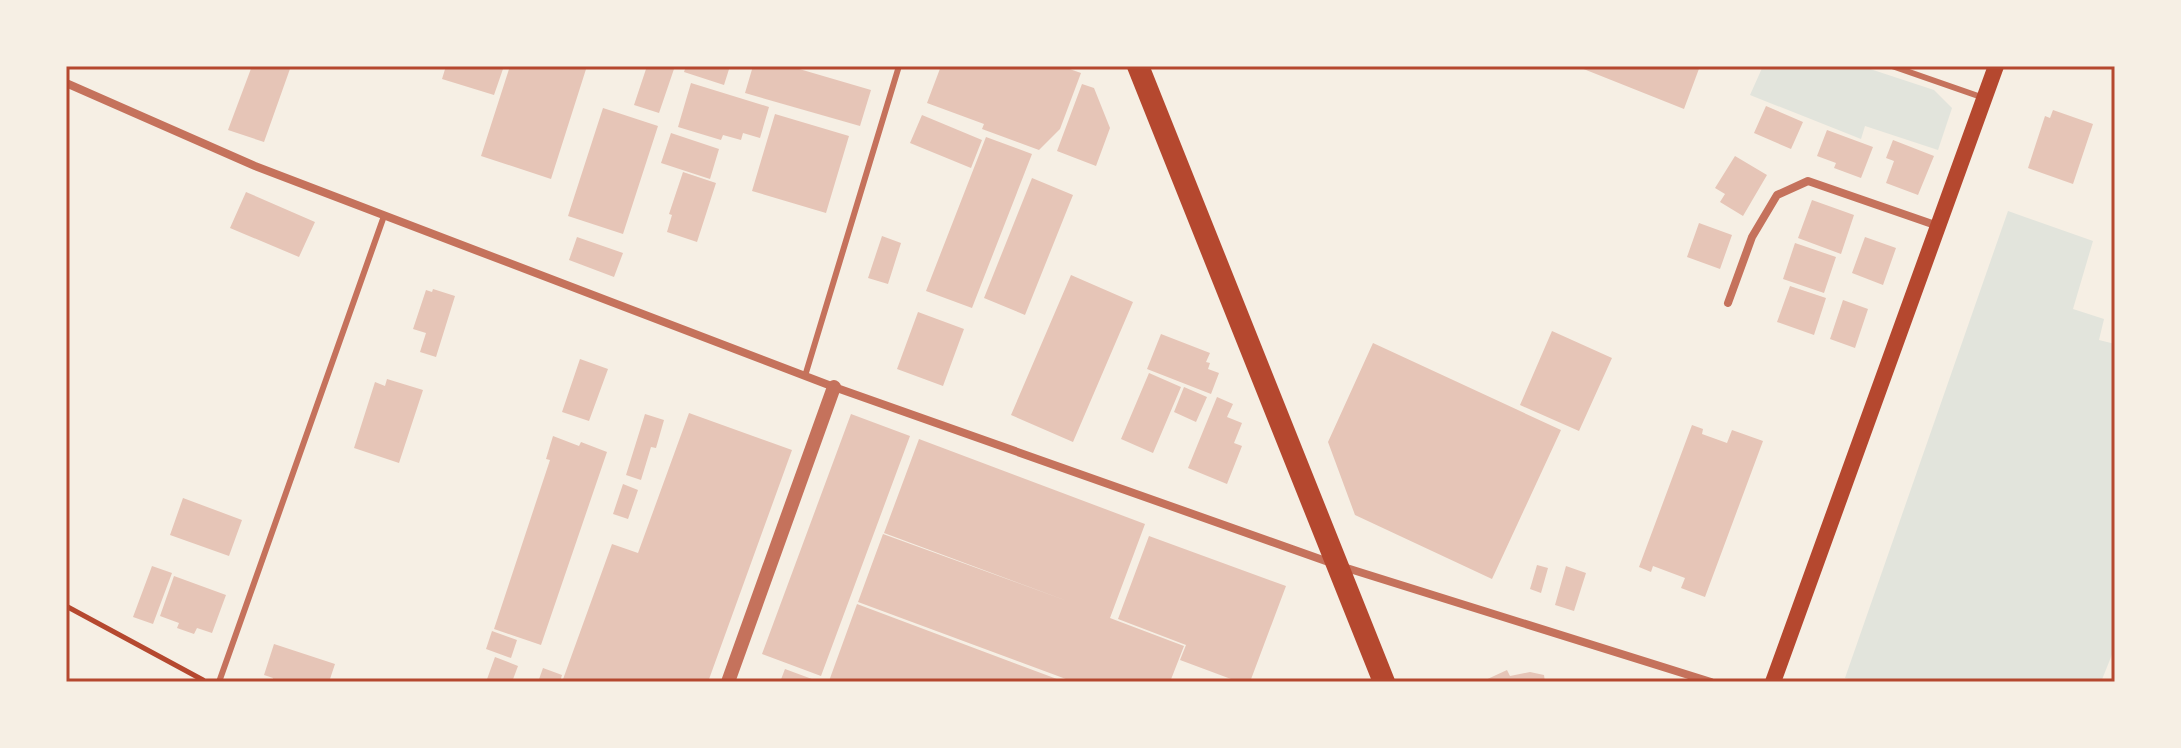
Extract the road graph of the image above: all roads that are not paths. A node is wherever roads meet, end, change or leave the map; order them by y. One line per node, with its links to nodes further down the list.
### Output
1 (899, 66): 10 (lane)
2 (1138, 66): 12 (highway)
3 (1892, 66): 6 (lane)
4 (1996, 66): 6 (main road)
5 (66, 83): 7 (street)
6 (1984, 98): 8 (main road)
7 (384, 216): 10 (street); 13 (lane)
8 (1938, 226): 9 (street); 17 (main road)
9 (1728, 303)
10 (805, 376): 11 (street)
11 (834, 387): 12 (street); 14 (street)
12 (1337, 565): 15 (highway); 16 (street)
13 (219, 682)
14 (728, 682)
15 (1384, 682)
16 (1711, 682)
17 (1773, 682)

